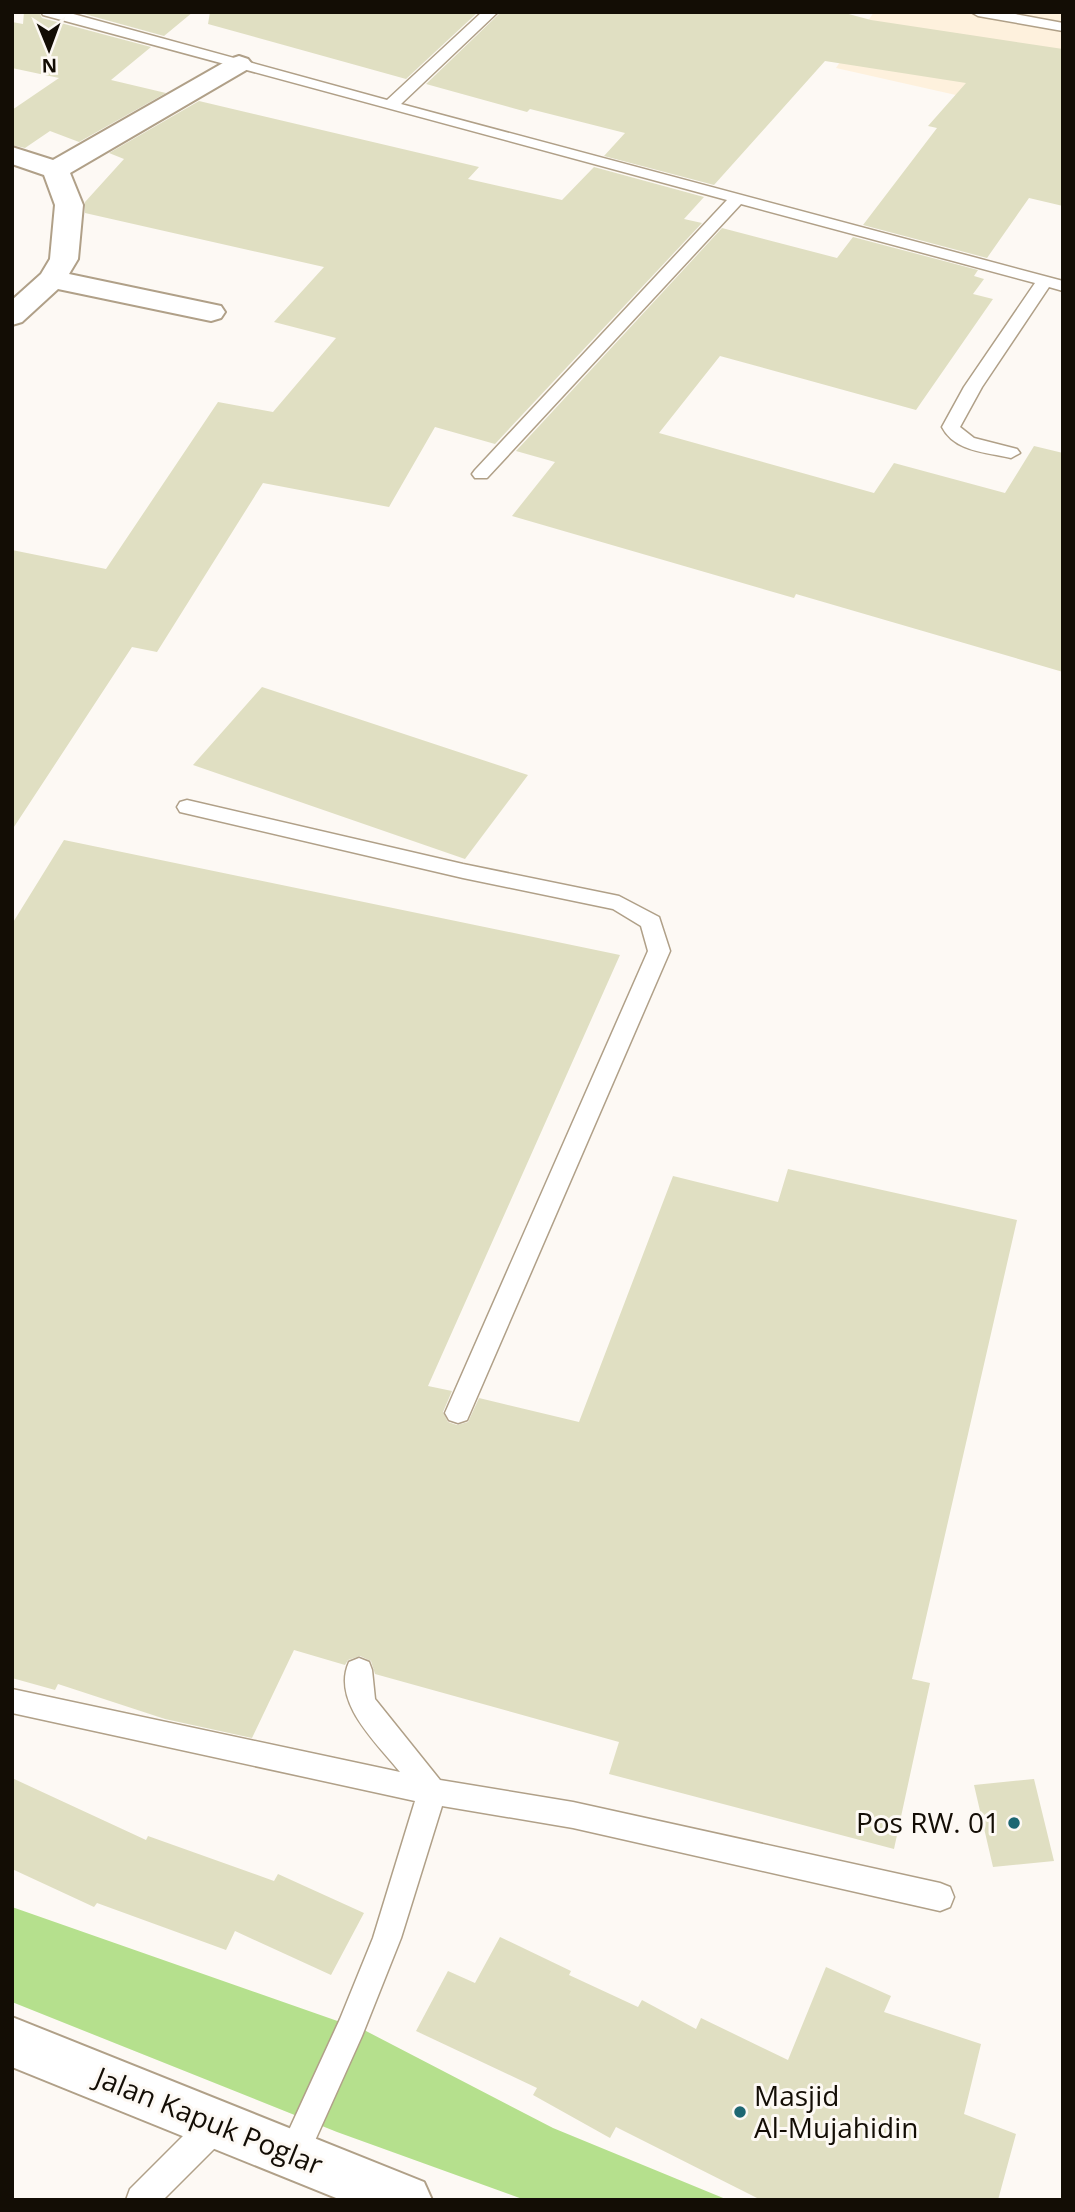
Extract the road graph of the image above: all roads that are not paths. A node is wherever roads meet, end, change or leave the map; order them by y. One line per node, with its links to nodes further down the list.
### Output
1 (48, 12): 5 (lane)
2 (491, 12): 6 (lane)
3 (978, 12): 4 (lane)
4 (1063, 27)
5 (239, 64): 6 (lane); 8 (street)
6 (390, 106): 9 (lane)
7 (12, 155): 8 (street)
8 (55, 170): 10 (street)
9 (738, 198): 11 (lane); 16 (lane)
10 (52, 279): 13 (street); 14 (street)
11 (1045, 281): 12 (lane); 15 (lane)
12 (1063, 286)
13 (211, 313)
14 (12, 316)
15 (1011, 453)
16 (481, 474)
17 (187, 807): 18 (lane)
18 (458, 1413)
19 (359, 1670): 21 (lane)
20 (12, 1701): 21 (lane)
21 (432, 1792): 22 (lane); 25 (lane)
22 (940, 1897)
23 (12, 2042): 24 (street, Jalan Kapuk Poglar)
24 (216, 2125): 25 (street, Jalan Kapuk Poglar); 26 (lane)
25 (301, 2138): 27 (street, Jalan Kapuk Poglar)
26 (141, 2200)
27 (406, 2200)

